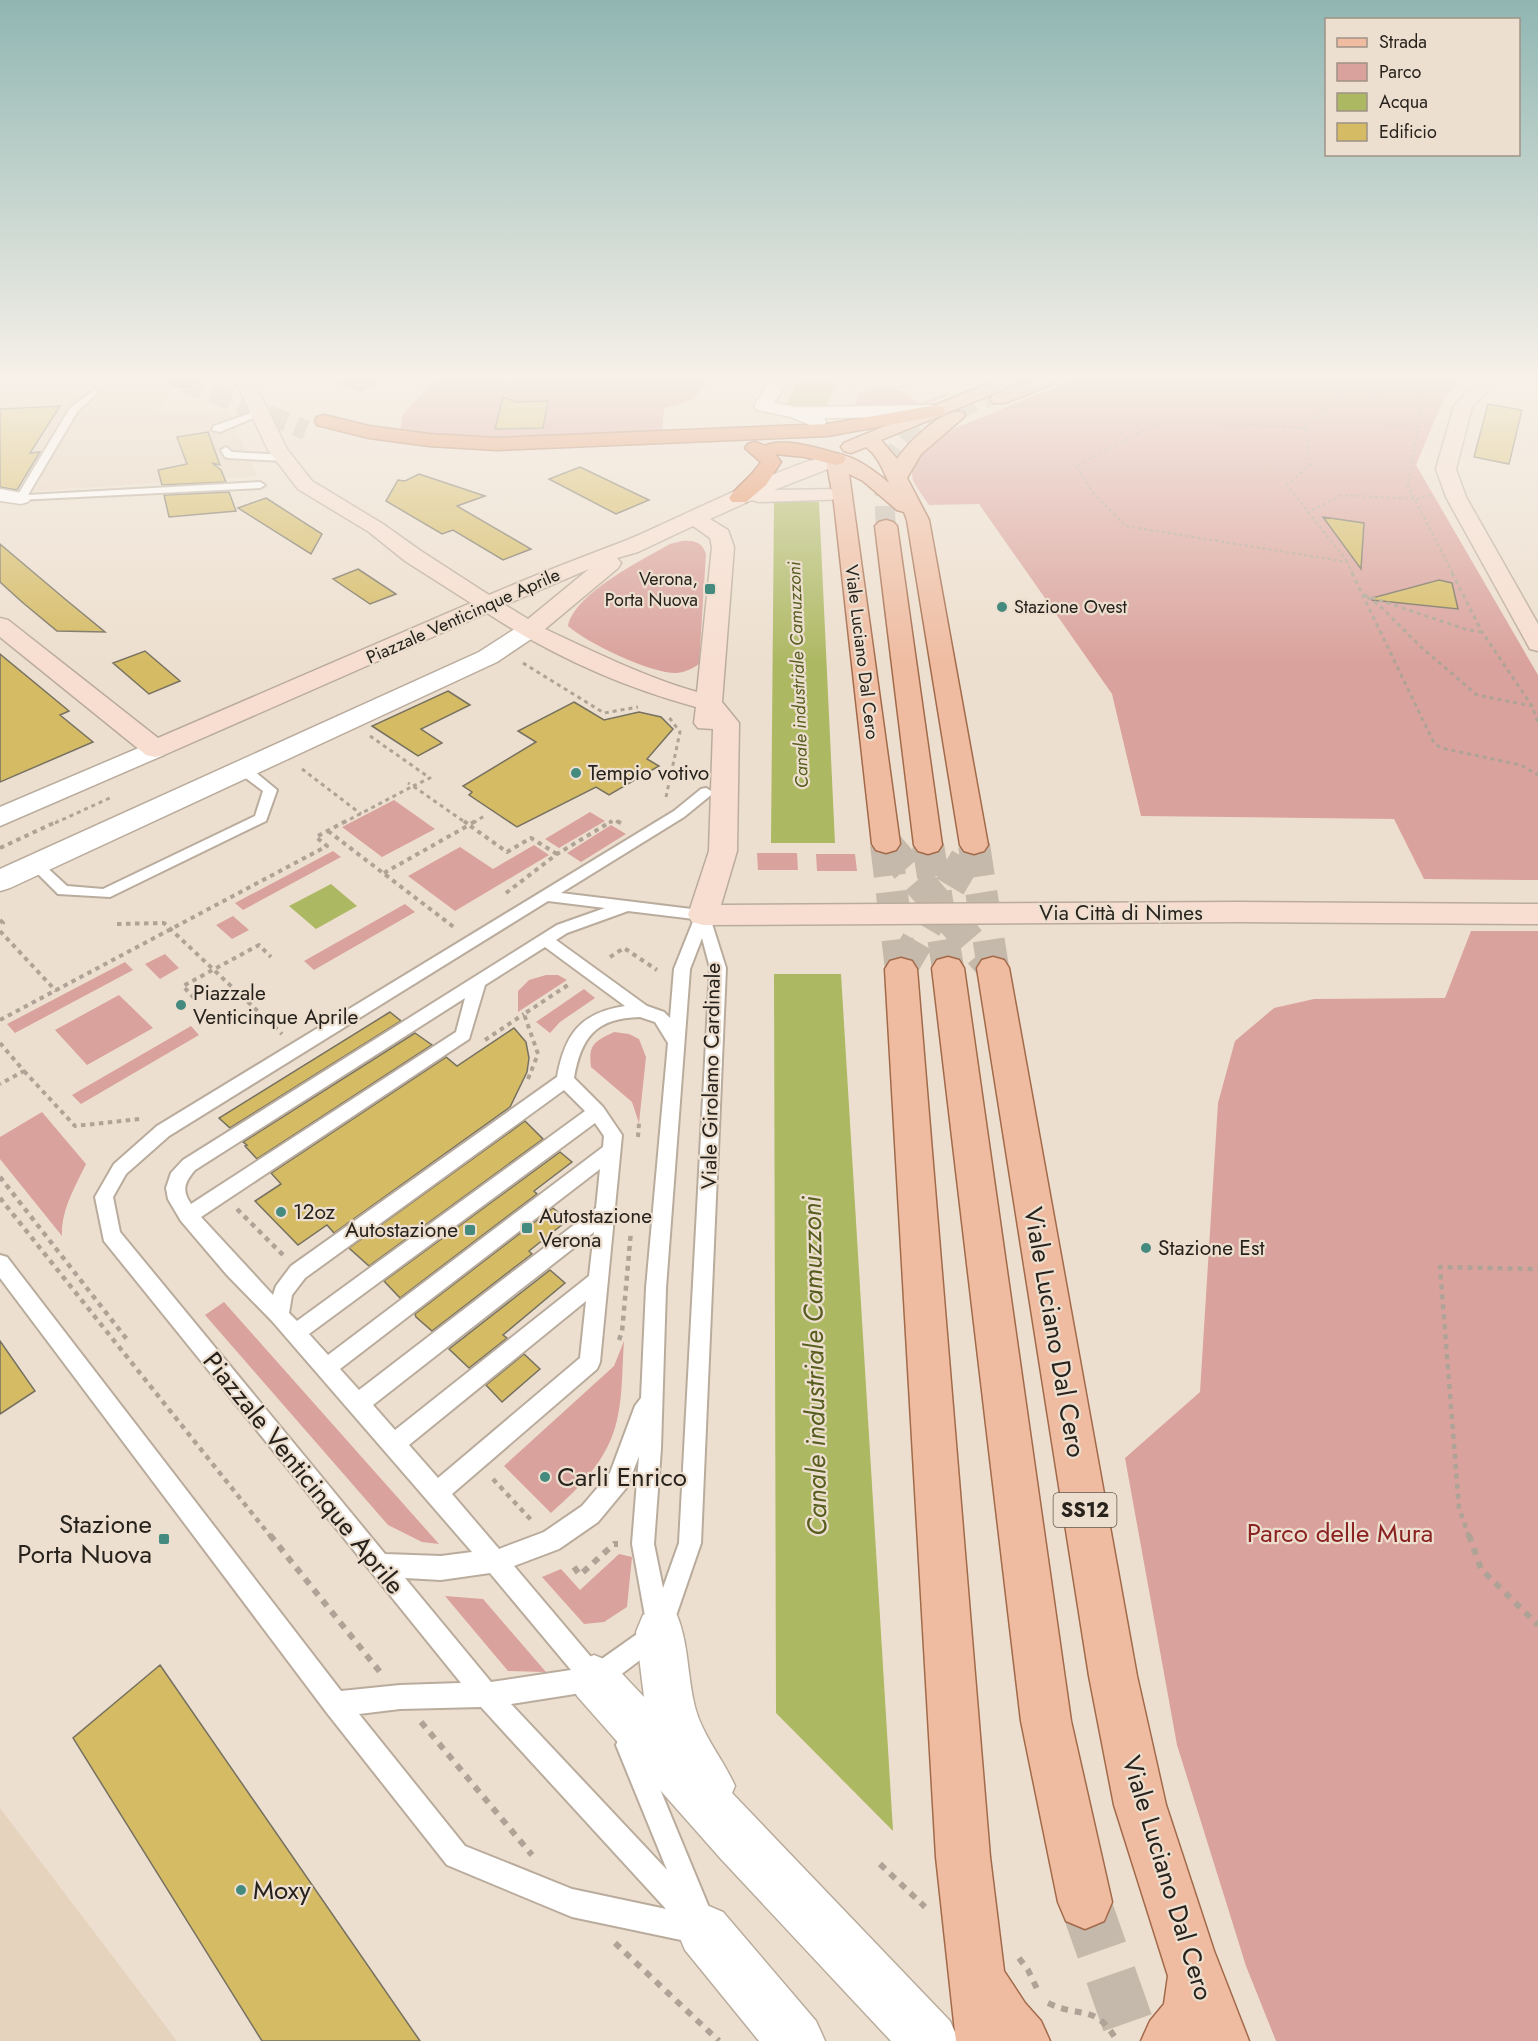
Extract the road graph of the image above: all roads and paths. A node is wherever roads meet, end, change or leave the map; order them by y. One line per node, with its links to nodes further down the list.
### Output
1 (36, 473): 18 (lane)
2 (295, 473): 15 (street)
3 (764, 473): 19 (highway)
4 (801, 473): 19 (street, Piazzale Venticinque Aprile)
5 (838, 473): 17 (main road, Viale Luciano Dal Cero)
6 (863, 473): 23 (main road)
7 (895, 473): 13 (main road)
8 (898, 473): 13 (main road)
9 (1081, 473): 28 (path)
10 (1301, 473): 21 (path)
11 (1410, 473): 20 (path)
12 (1448, 473): 34 (street)
13 (897, 478): 23 (main road)
14 (260, 485): 18 (lane)
15 (319, 494): 25 (street); 27 (street)
16 (0, 495): 18 (street)
17 (842, 495): 19 (street); 57 (main road, Viale Luciano Dal Cero)
18 (21, 498)
19 (739, 498): 22 (street, Piazzale Venticinque Aprile)
20 (1415, 499): 21 (path); 33 (path)
21 (1307, 513): 28 (path)
22 (694, 517): 26 (street, Piazzale Venticinque Aprile); 36 (street)
23 (918, 520): 59 (main road)
24 (886, 526): 58 (main road, Viale Luciano Dal Cero)
25 (376, 528): 27 (street); 30 (street)
26 (630, 547): 30 (street, Piazzale Venticinque Aprile); 32 (street, Piazzale Venticinque Aprile)
27 (413, 555): 30 (street)
28 (1347, 562): 29 (path)
29 (1364, 595): 33 (path); 37 (path); 45 (path)
30 (489, 603): 32 (street); 42 (street, Piazzale Venticinque Aprile)
31 (0, 625): 42 (street)
32 (529, 630): 36 (street); 44 (street, Piazzale Venticinque Aprile)
33 (1482, 632): 37 (path)
34 (1538, 644)
35 (515, 658): 38 (path)
36 (709, 703): 48 (street); 69 (street)
37 (1532, 706): 40 (path)
38 (647, 708)
39 (662, 713): 49 (path)
40 (1538, 723)
41 (368, 735): 47 (path)
42 (155, 749): 52 (street, Piazzale Venticinque Aprile)
43 (300, 767): 50 (path)
44 (244, 770): 62 (street, Piazzale Venticinque Aprile); 62 (lane)
45 (1538, 775)
46 (408, 783): 47 (path)
47 (413, 786): 50 (path); 53 (path)
48 (706, 792): 66 (lane, Piazzale Venticinque Aprile); 69 (street)
49 (664, 805)
50 (361, 814): 56 (path)
51 (486, 815): 53 (path)
52 (0, 817)
53 (469, 825): 61 (path); 63 (path)
54 (46, 826): 60 (path)
55 (627, 827): 61 (path)
56 (328, 831): 63 (path); 73 (path)
57 (886, 844)
58 (928, 844)
59 (974, 845)
60 (0, 848)
61 (557, 854): 65 (path)
62 (36, 865): 64 (street, Piazzale Venticinque Aprile)
63 (383, 873): 75 (path)
64 (0, 882)
65 (502, 895)
66 (543, 896): 67 (lane); 119 (lane, Piazzale Venticinque Aprile)
67 (627, 906): 69 (lane); 76 (lane)
68 (1538, 914): 69 (street, Via Città di Nimes)
69 (703, 915): 92 (lane, Viale Girolamo Cardinale); 122 (lane, Viale Girolamo Cardinale)
70 (0, 920): 72 (path)
71 (117, 924): 73 (path)
72 (0, 925)
73 (169, 929): 82 (path); 86 (path)
74 (0, 931): 86 (path)
75 (447, 935)
76 (545, 940): 85 (lane); 88 (lane)
77 (271, 957): 82 (path)
78 (610, 957): 83 (path)
79 (948, 968): 129 (main road)
80 (993, 968): 134 (main road, Viale Luciano Dal Cero / SS12)
81 (901, 969): 133 (main road)
82 (214, 970): 87 (path); 90 (path)
83 (657, 970)
84 (580, 977): 96 (path)
85 (478, 982): 103 (lane); 103 (lane)
86 (56, 991): 89 (path)
87 (194, 998)
88 (640, 1009): 92 (lane); 94 (lane)
89 (0, 1020)
90 (274, 1041)
91 (0, 1043): 93 (path)
92 (676, 1043): 111 (lane, Viale Girolamo Cardinale)
93 (24, 1071): 95 (path); 98 (path)
94 (565, 1080): 97 (lane); 107 (lane)
95 (0, 1084)
96 (524, 1089)
97 (597, 1112): 99 (lane); 108 (lane)
98 (150, 1118)
99 (611, 1151): 102 (lane); 110 (lane)
100 (0, 1177): 109 (path)
101 (0, 1198): 125 (path)
102 (604, 1214): 106 (lane); 112 (lane)
103 (189, 1216): 107 (lane)
104 (0, 1263): 126 (lane)
105 (1538, 1269): 121 (path)
106 (598, 1280): 113 (lane); 115 (lane)
107 (279, 1315): 108 (lane)
108 (294, 1334): 110 (lane)
109 (129, 1342)
110 (325, 1369): 112 (lane)
111 (651, 1391): 118 (lane); 122 (lane, Viale Girolamo Cardinale)
112 (357, 1405): 113 (lane)
113 (393, 1445): 115 (lane)
114 (487, 1473): 116 (path)
115 (437, 1493): 118 (lane)
116 (538, 1527)
117 (625, 1544): 120 (path)
118 (496, 1561): 119 (lane); 123 (lane)
119 (379, 1565): 124 (lane, Piazzale Venticinque Aprile)
120 (574, 1567)
121 (1538, 1625)
122 (660, 1632): 123 (lane); 127 (street, Viale Girolamo Cardinale)
123 (594, 1679): 124 (lane); 127 (street); 132 (lane)
124 (486, 1695): 125 (lane); 132 (lane, Piazzale Venticinque Aprile)
125 (400, 1697): 126 (lane); 130 (path)
126 (336, 1704): 130 (lane)
127 (740, 1840): 137 (street)
128 (880, 1864): 131 (path)
129 (1085, 1902)
130 (572, 1903): 132 (lane); 135 (path)
131 (930, 1911)
132 (704, 1931): 136 (street, Piazzale Venticinque Aprile)
133 (997, 1967): 138 (main road); 139 (main road); 140 (path)
134 (1195, 1978): 141 (main road); 142 (main road, Viale Luciano Dal Cero / SS12)
135 (717, 2038)
136 (796, 2041)
137 (930, 2041)
138 (985, 2041)
139 (1021, 2041)
140 (1117, 2041)
141 (1170, 2041)
142 (1220, 2041)

